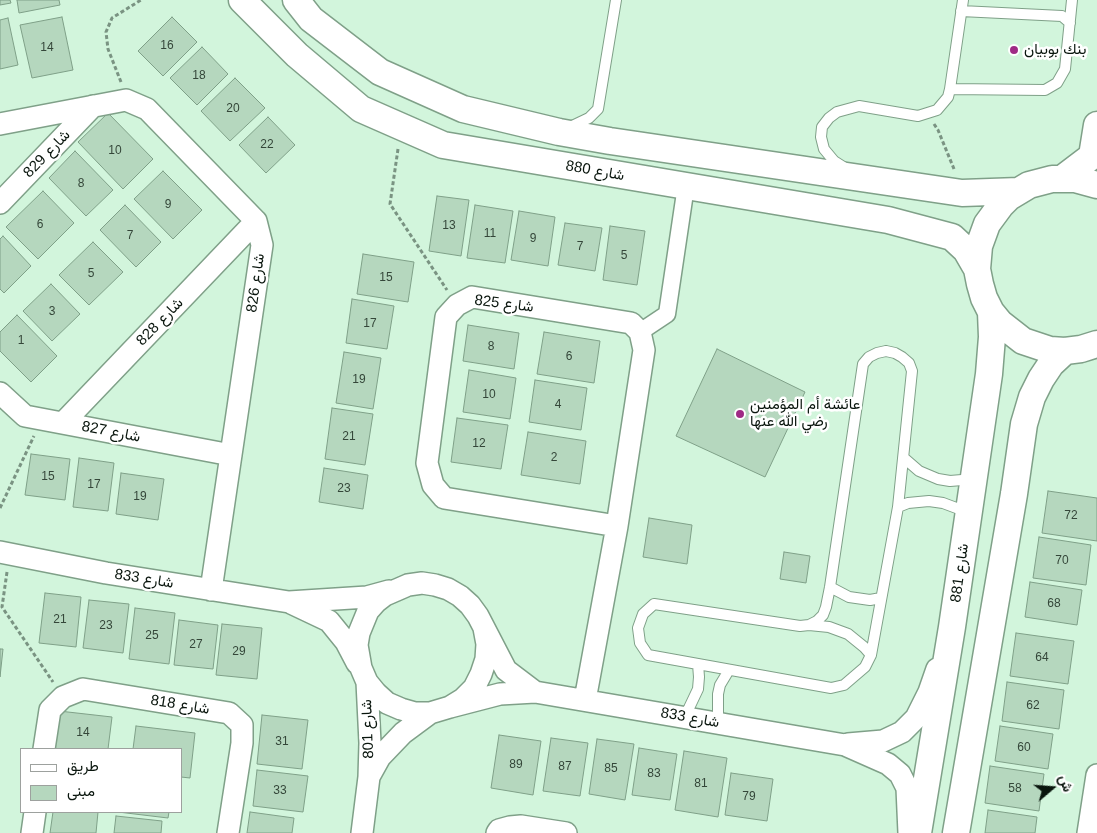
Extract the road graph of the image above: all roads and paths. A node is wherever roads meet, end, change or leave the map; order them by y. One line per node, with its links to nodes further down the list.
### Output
1 (141, 0): 9 (path)
2 (242, 0): 14 (street, شارع 880)
3 (296, 0): 15 (street)
4 (616, 0): 15 (lane)
5 (1072, 0): 7 (lane)
6 (962, 5): 7 (lane); 8 (lane)
7 (1070, 23): 8 (lane)
8 (950, 89): 11 (lane)
9 (126, 100): 10 (street); 23 (street)
10 (93, 106): 12 (street); 22 (street, شارع 829)
11 (927, 114): 17 (lane); 21 (path)
12 (0, 124)
13 (1097, 125): 16 (street)
14 (401, 127): 19 (street, شارع 880); 25 (path)
15 (559, 132): 17 (street)
16 (1063, 178): 18 (street); 20 (street)
17 (866, 179): 21 (street)
18 (1097, 185)
19 (686, 186): 24 (street, شارع 880); 27 (street)
20 (1019, 191): 21 (street); 24 (street)
21 (962, 193)
22 (0, 203)
23 (256, 221): 32 (street, شارع 828); 33 (street, شارع 826)
24 (977, 269): 26 (street)
25 (457, 305): 27 (street, شارع 825); 39 (street, شارع 825)
26 (991, 312): 29 (street); 35 (street, شارع 881)
27 (640, 332): 39 (street)
28 (1097, 344): 29 (street)
29 (1065, 351): 72 (street)
30 (0, 393): 31 (street, شارع 827)
31 (42, 420): 32 (street, شارع 827); 37 (path)
32 (63, 423): 33 (street, شارع 827)
33 (231, 455): 43 (street, شارع 826)
34 (904, 458): 35 (lane); 36 (lane); 41 (lane)
35 (974, 477): 38 (street, شارع 881)
36 (898, 507): 38 (lane); 44 (lane)
37 (0, 508)
38 (969, 512): 47 (street, شارع 881)
39 (616, 526): 55 (street)
40 (5, 553): 43 (street, شارع 833); 54 (path)
41 (830, 587): 44 (lane); 46 (lane)
42 (395, 589): 45 (street, شارع 833); 48 (street); 52 (street)
43 (211, 590): 45 (street, شارع 833)
44 (881, 598): 49 (lane)
45 (289, 602): 52 (street, شارع 833)
46 (809, 625): 49 (lane); 50 (lane)
47 (952, 627): 59 (street, شارع 833); 71 (street, شارع 881)
48 (484, 628): 53 (street, شارع 833); 56 (street)
49 (871, 655): 51 (lane)
50 (698, 664): 51 (lane); 57 (lane)
51 (729, 670): 58 (lane)
52 (364, 675): 56 (street); 62 (street, شارع 801)
53 (535, 692): 55 (street, شارع 833); 56 (street, شارع 833)
54 (63, 697): 60 (street); 66 (street, شارع 818)
55 (585, 700): 57 (street, شارع 833)
56 (440, 710): 62 (street, شارع 801)
57 (683, 717): 58 (street, شارع 833)
58 (721, 723): 59 (street, شارع 833)
59 (845, 745): 70 (street, شارع 833)
60 (44, 748)
61 (1097, 775): 64 (street)
62 (369, 777): 67 (street, شارع 801)
63 (35, 813): 65 (street)
64 (1091, 830)
65 (32, 833)
66 (228, 833)
67 (362, 833)
68 (497, 833): 69 (street)
69 (566, 833)
70 (909, 833)
71 (918, 833)
72 (956, 833)

